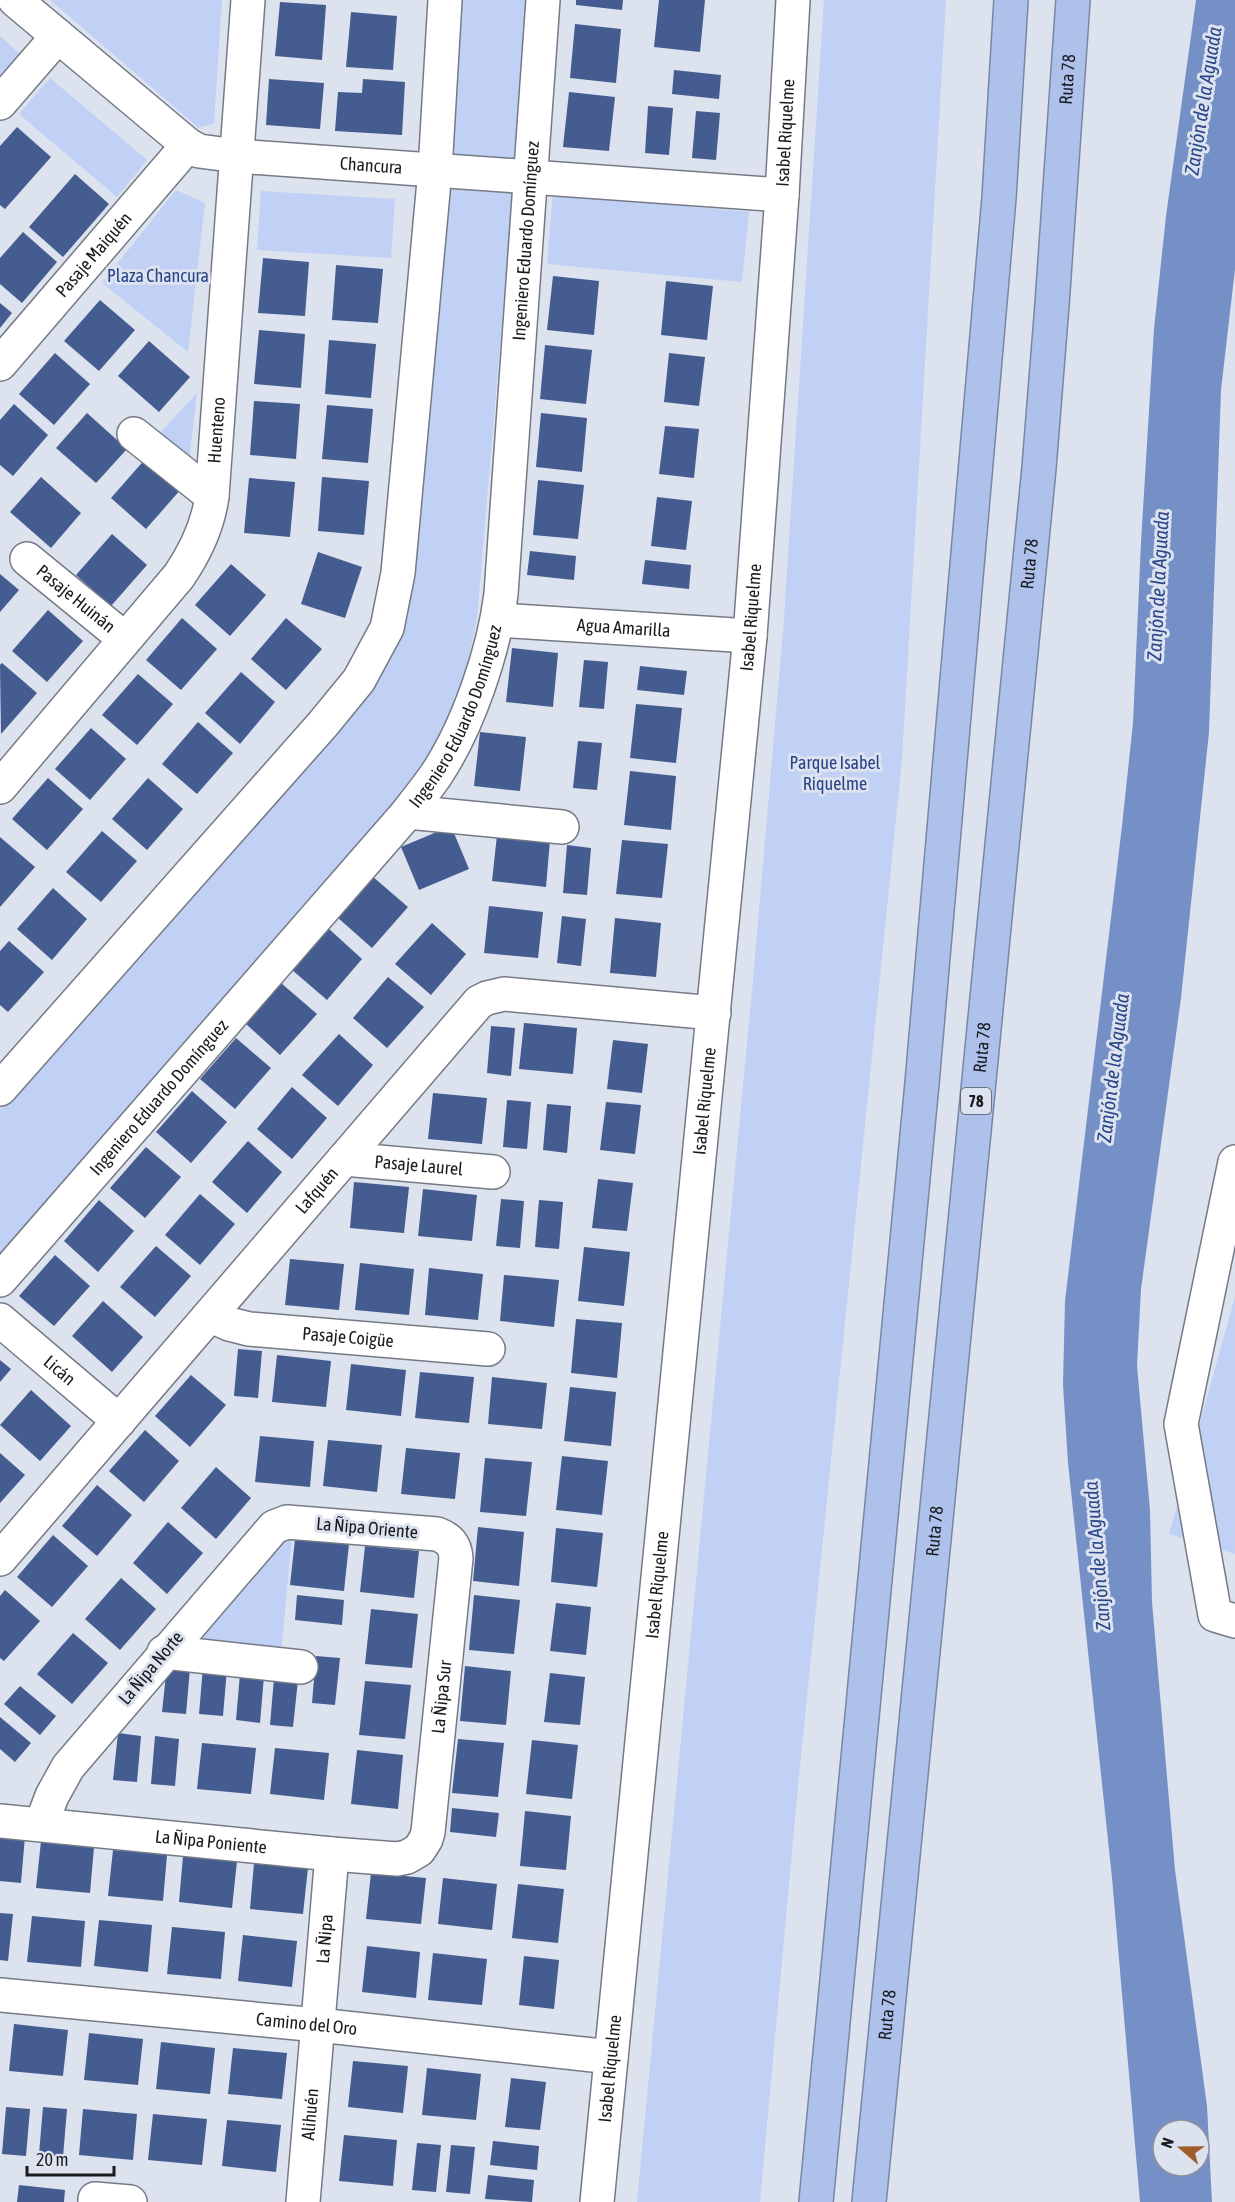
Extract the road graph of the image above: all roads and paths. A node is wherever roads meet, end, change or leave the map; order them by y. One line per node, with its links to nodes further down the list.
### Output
1 (15, 0): 8 (street, Chancura)
2 (248, 0): 11 (street, Huenteno)
3 (446, 0): 12 (street)
4 (543, 0): 13 (street, Ingeniero Eduardo Domínguez)
5 (793, 0): 14 (street, Isabel Riquelme)
6 (1011, 0): 52 (highway)
7 (1073, 0): 53 (highway, Ruta 78 / 78)
8 (58, 36): 9 (street); 10 (street, Chancura)
9 (0, 103)
10 (188, 145): 11 (street, Chancura); 15 (street, Pasaje Maiquén)
11 (237, 156): 12 (street, Chancura); 17 (street, Huenteno)
12 (435, 170): 13 (street, Chancura); 26 (street)
13 (530, 177): 14 (street, Chancura); 19 (street, Ingeniero Eduardo Domínguez)
14 (782, 195): 20 (street, Isabel Riquelme)
15 (0, 364)
16 (134, 434): 17 (street)
17 (212, 496): 21 (street, Huenteno)
18 (27, 559): 21 (street, Pasaje Huinán)
19 (498, 620): 20 (street, Agua Amarilla); 23 (street, Ingeniero Eduardo Domínguez)
20 (750, 636): 25 (street, Isabel Riquelme)
21 (125, 639): 22 (street, Huenteno)
22 (2, 781)
23 (408, 812): 24 (street); 30 (street, Ingeniero Eduardo Domínguez)
24 (562, 827)
25 (714, 1013): 27 (street, Lafquén); 47 (street, Isabel Riquelme)
26 (0, 1089)
27 (344, 1159): 29 (street, Pasaje Laurel); 31 (street, Lafquén)
28 (1235, 1162): 38 (street)
29 (492, 1172)
30 (0, 1280)
31 (210, 1315): 33 (street, Pasaje Coigüe); 34 (street, Lafquén)
32 (0, 1320): 34 (street, Licán)
33 (488, 1349)
34 (119, 1421): 37 (street, Lafquén)
35 (279, 1524): 36 (street, La Ñipa Oriente); 39 (street, La Ñipa Norte)
36 (451, 1542): 43 (street, La Ñipa Sur)
37 (0, 1559)
38 (1235, 1621)
39 (165, 1653): 40 (street); 42 (street, La Ñipa Norte)
40 (301, 1667)
41 (0, 1821): 42 (street, La Ñipa Poniente)
42 (41, 1825): 44 (street, La Ñipa Poniente)
43 (419, 1850): 44 (street, La Ñipa Poniente)
44 (332, 1854): 46 (street, La Ñipa)
45 (0, 1995): 46 (street, Camino del Oro)
46 (318, 2025): 47 (street, Camino del Oro); 50 (street, Alihuén)
47 (610, 2057): 51 (street, Isabel Riquelme)
48 (95, 2200): 49 (street)
49 (130, 2202)
50 (303, 2202)
51 (597, 2202)
52 (816, 2202)
53 (869, 2202)

